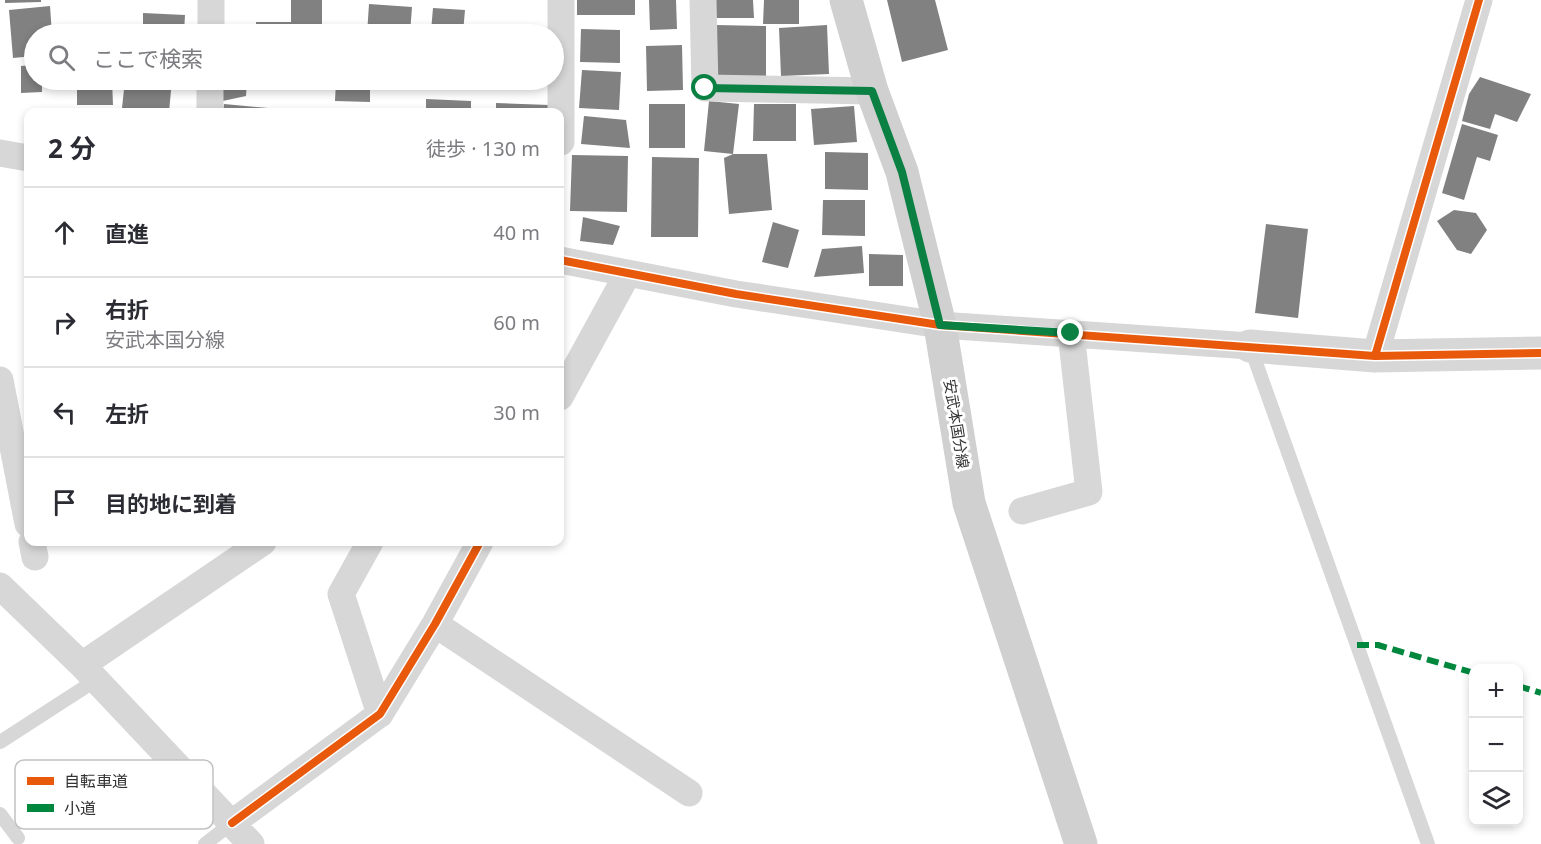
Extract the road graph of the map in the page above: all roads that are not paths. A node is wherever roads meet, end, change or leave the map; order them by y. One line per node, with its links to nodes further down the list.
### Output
1 (211, 0): 6 (street)
2 (561, 0): 7 (street)
3 (703, 0): 10 (street)
4 (846, 0): 10 (main road, 安武本国分線)
5 (1479, 0): 21 (street)
6 (211, 24)
7 (561, 24)
8 (210, 90): 11 (street)
9 (561, 90): 12 (street)
10 (872, 91): 17 (main road, 安武本国分線)
11 (210, 108)
12 (561, 108)
13 (0, 153): 14 (street)
14 (24, 157)
15 (564, 261): 16 (street)
16 (628, 273): 17 (street); 23 (street)
17 (940, 325): 18 (street); 43 (main road, 安武本国分線)
18 (1071, 333): 19 (street); 26 (street)
19 (1250, 346): 21 (street); 44 (lane)
20 (1541, 353): 21 (street)
21 (1375, 356)
22 (0, 380): 24 (street)
23 (564, 391)
24 (21, 450): 25 (street)
25 (24, 482)
26 (1022, 511)
27 (258, 546): 32 (street)
28 (368, 546): 33 (street)
29 (478, 546): 31 (street)
30 (0, 586): 32 (street)
31 (435, 624): 33 (street); 36 (street)
32 (89, 673): 34 (lane); 35 (street)
33 (380, 714): 39 (street)
34 (0, 742)
35 (172, 760)
36 (689, 793)
37 (213, 803): 39 (street)
38 (0, 813): 40 (lane)
39 (232, 823): 41 (lane); 42 (street)
40 (18, 838)
41 (205, 844)
42 (251, 844)
43 (1081, 844)
44 (1428, 844)

